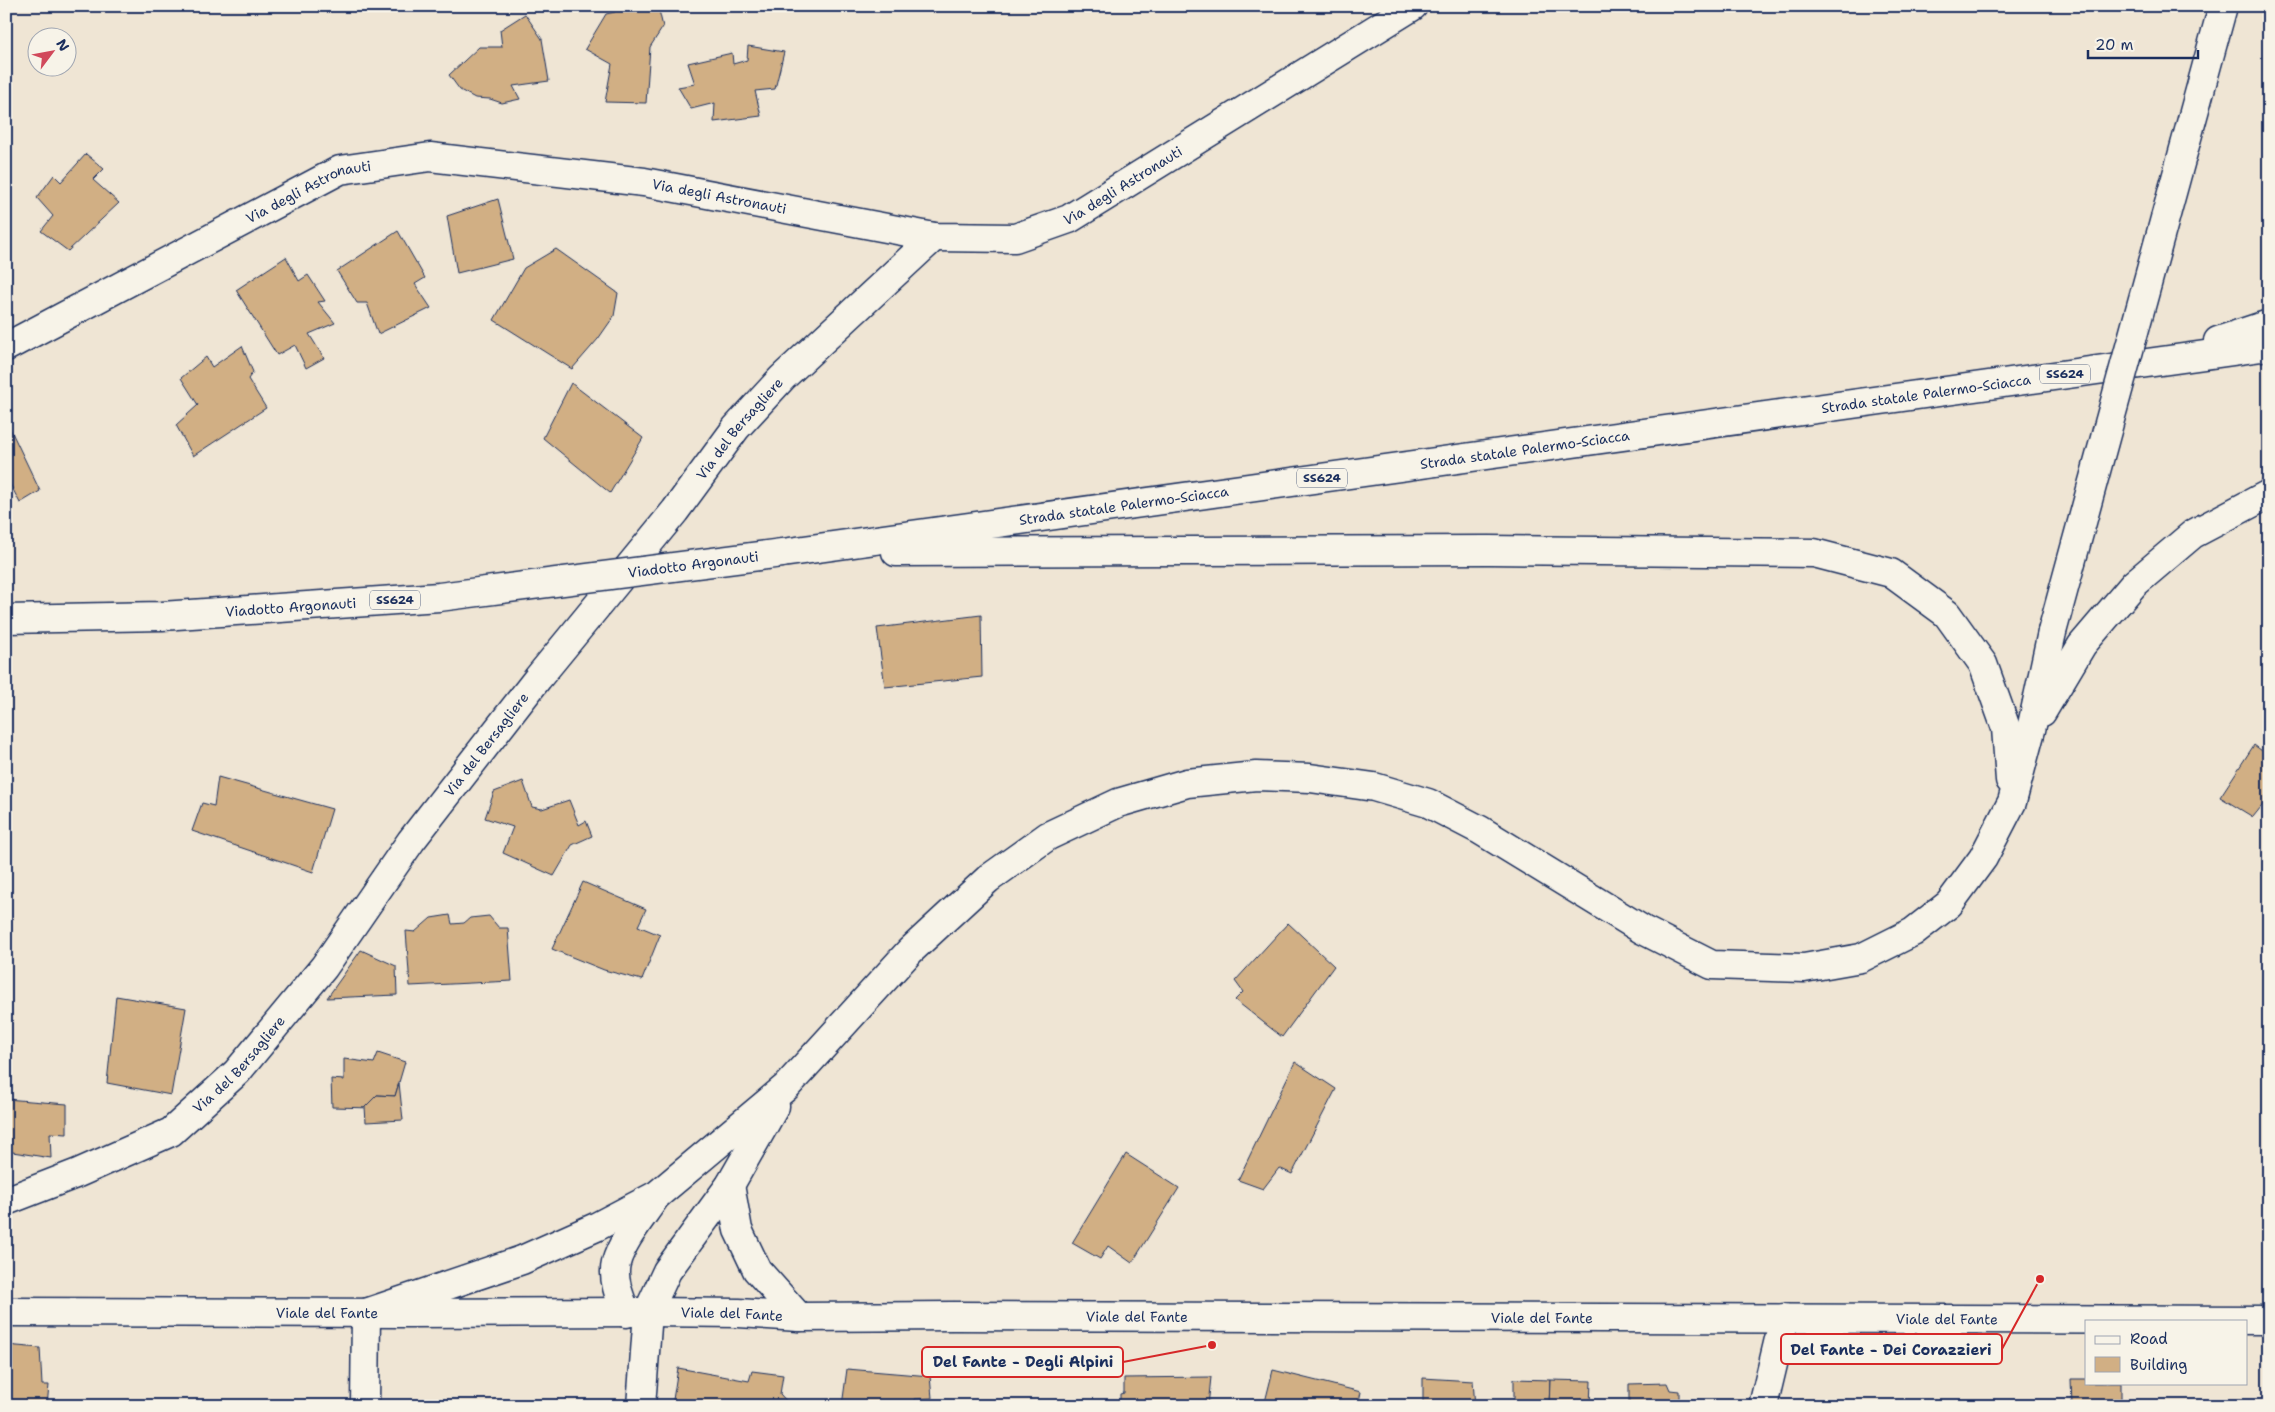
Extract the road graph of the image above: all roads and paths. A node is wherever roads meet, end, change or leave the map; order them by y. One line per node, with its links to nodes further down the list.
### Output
1 (1413, 6): 3 (main road, Via degli Astronauti)
2 (2223, 6): 11 (main road, bridge)
3 (934, 237): 6 (main road, Via degli Astronauti); 16 (main road, Via del Bersagliere)
4 (2269, 324): 7 (main road)
5 (2269, 346): 7 (main road, Strada statale Palermo-Sciacca / SS624)
6 (6, 347)
7 (2157, 361): 9 (main road, Strada statale Palermo-Sciacca / SS624)
8 (2269, 494): 11 (main road)
9 (782, 553): 10 (main road, Viadotto Argonauti / SS624, bridge); 12 (main road)
10 (6, 619)
11 (2030, 730): 12 (main road)
12 (2012, 802): 13 (main road)
13 (786, 1088): 14 (main road); 15 (main road)
14 (730, 1185): 18 (main road); 20 (main road)
15 (657, 1196): 18 (main road); 19 (main road)
16 (6, 1201)
17 (6, 1312): 19 (main road, Viale del Fante)
18 (637, 1312): 19 (main road, Viale del Fante); 20 (main road, Viale del Fante); 24 (main road)
19 (366, 1313): 23 (main road)
20 (799, 1317): 21 (main road, Viale del Fante)
21 (1784, 1318): 22 (main road, Viale del Fante); 25 (main road)
22 (2269, 1320)
23 (366, 1406)
24 (641, 1406)
25 (1763, 1406)

